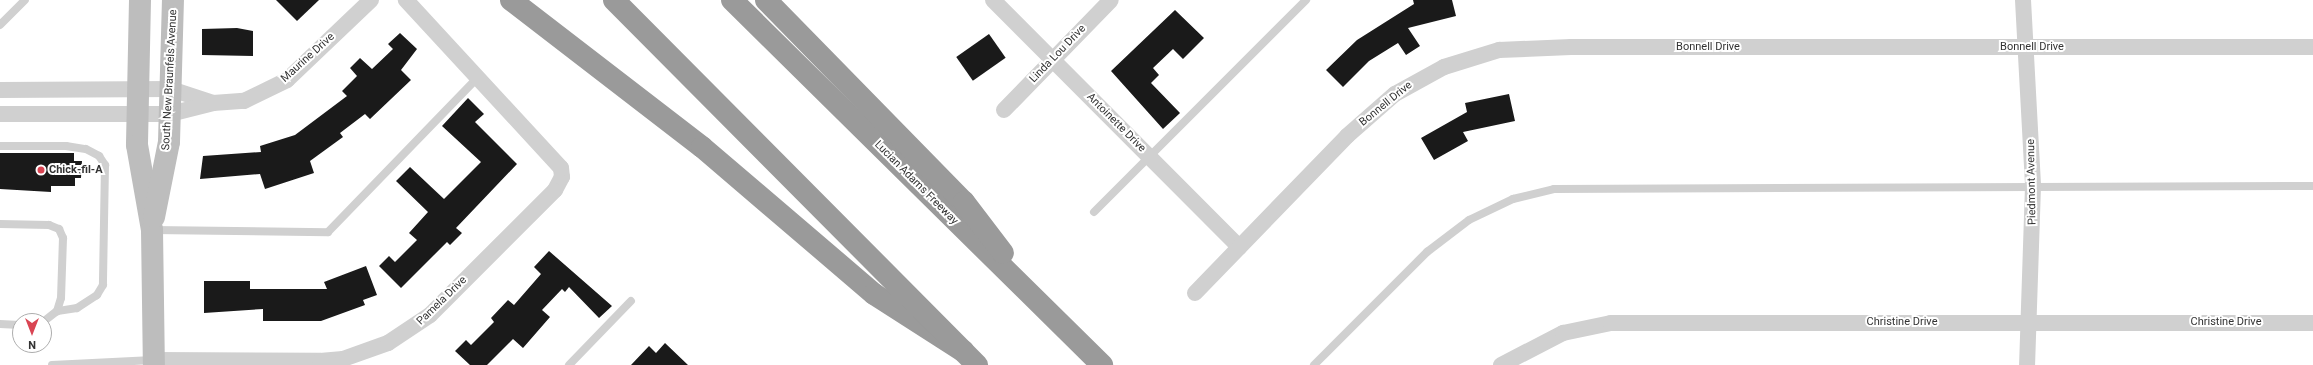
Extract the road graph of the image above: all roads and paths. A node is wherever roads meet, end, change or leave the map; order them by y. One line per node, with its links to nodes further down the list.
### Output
1 (25, 0): 14 (lane)
2 (140, 0): 19 (main road, South New Braunfels Avenue)
3 (173, 0): 20 (main road, South New Braunfels Avenue)
4 (371, 0): 22 (street, Maurine Drive)
5 (406, 0): 18 (street)
6 (511, 0): 44 (highway)
7 (614, 0): 44 (highway)
8 (732, 0): 39 (highway, Lucian Adams Freeway)
9 (766, 0): 39 (highway)
10 (993, 0): 17 (street, Antoinette Drive)
11 (1111, 0): 17 (street, Linda Lou Drive)
12 (1306, 0): 28 (lane)
13 (2023, 0): 15 (street, Piedmont Avenue)
14 (0, 25)
15 (2026, 47): 16 (street, Bonnell Drive); 29 (street, Piedmont Avenue); 34 (street, Bonnell Drive)
16 (2313, 47)
17 (1052, 59): 23 (street, Linda Lou Drive); 28 (street, Antoinette Drive)
18 (478, 77): 33 (lane); 45 (street, Pamela Drive)
19 (139, 89): 20 (street, Maurine Drive); 21 (street, Maurine Drive); 24 (main road, South New Braunfels Avenue)
20 (170, 89): 22 (street, Maurine Drive); 26 (main road, South New Braunfels Avenue)
21 (0, 90)
22 (213, 103): 26 (street, Maurine Drive)
23 (1004, 110)
24 (138, 113): 25 (street, Maurine Drive); 26 (street, Maurine Drive); 33 (main road, South New Braunfels Avenue)
25 (0, 114)
26 (170, 114): 33 (main road, South New Braunfels Avenue)
27 (0, 146): 37 (lane)
28 (1151, 158): 31 (lane); 34 (street, Antoinette Drive)
29 (2033, 186): 30 (lane); 40 (street, Piedmont Avenue); 49 (lane)
30 (2313, 186)
31 (1094, 212)
32 (0, 224): 37 (lane)
33 (152, 230): 45 (main road, South New Braunfels Avenue)
34 (1239, 247): 35 (street, Bonnell Drive)
35 (1196, 293)
36 (631, 301): 47 (lane)
37 (57, 311): 38 (lane)
38 (52, 315)
39 (1055, 321): 48 (highway, Lucian Adams Freeway)
40 (2030, 322): 41 (street, Christine Drive); 50 (street, Christine Drive); 51 (street, Piedmont Avenue)
41 (2313, 323)
42 (0, 324): 43 (lane)
43 (12, 324)
44 (970, 358)
45 (154, 362): 46 (lane)
46 (52, 365)
47 (569, 365)
48 (1102, 365)
49 (1314, 365)
50 (1501, 365)
51 (2027, 365)

